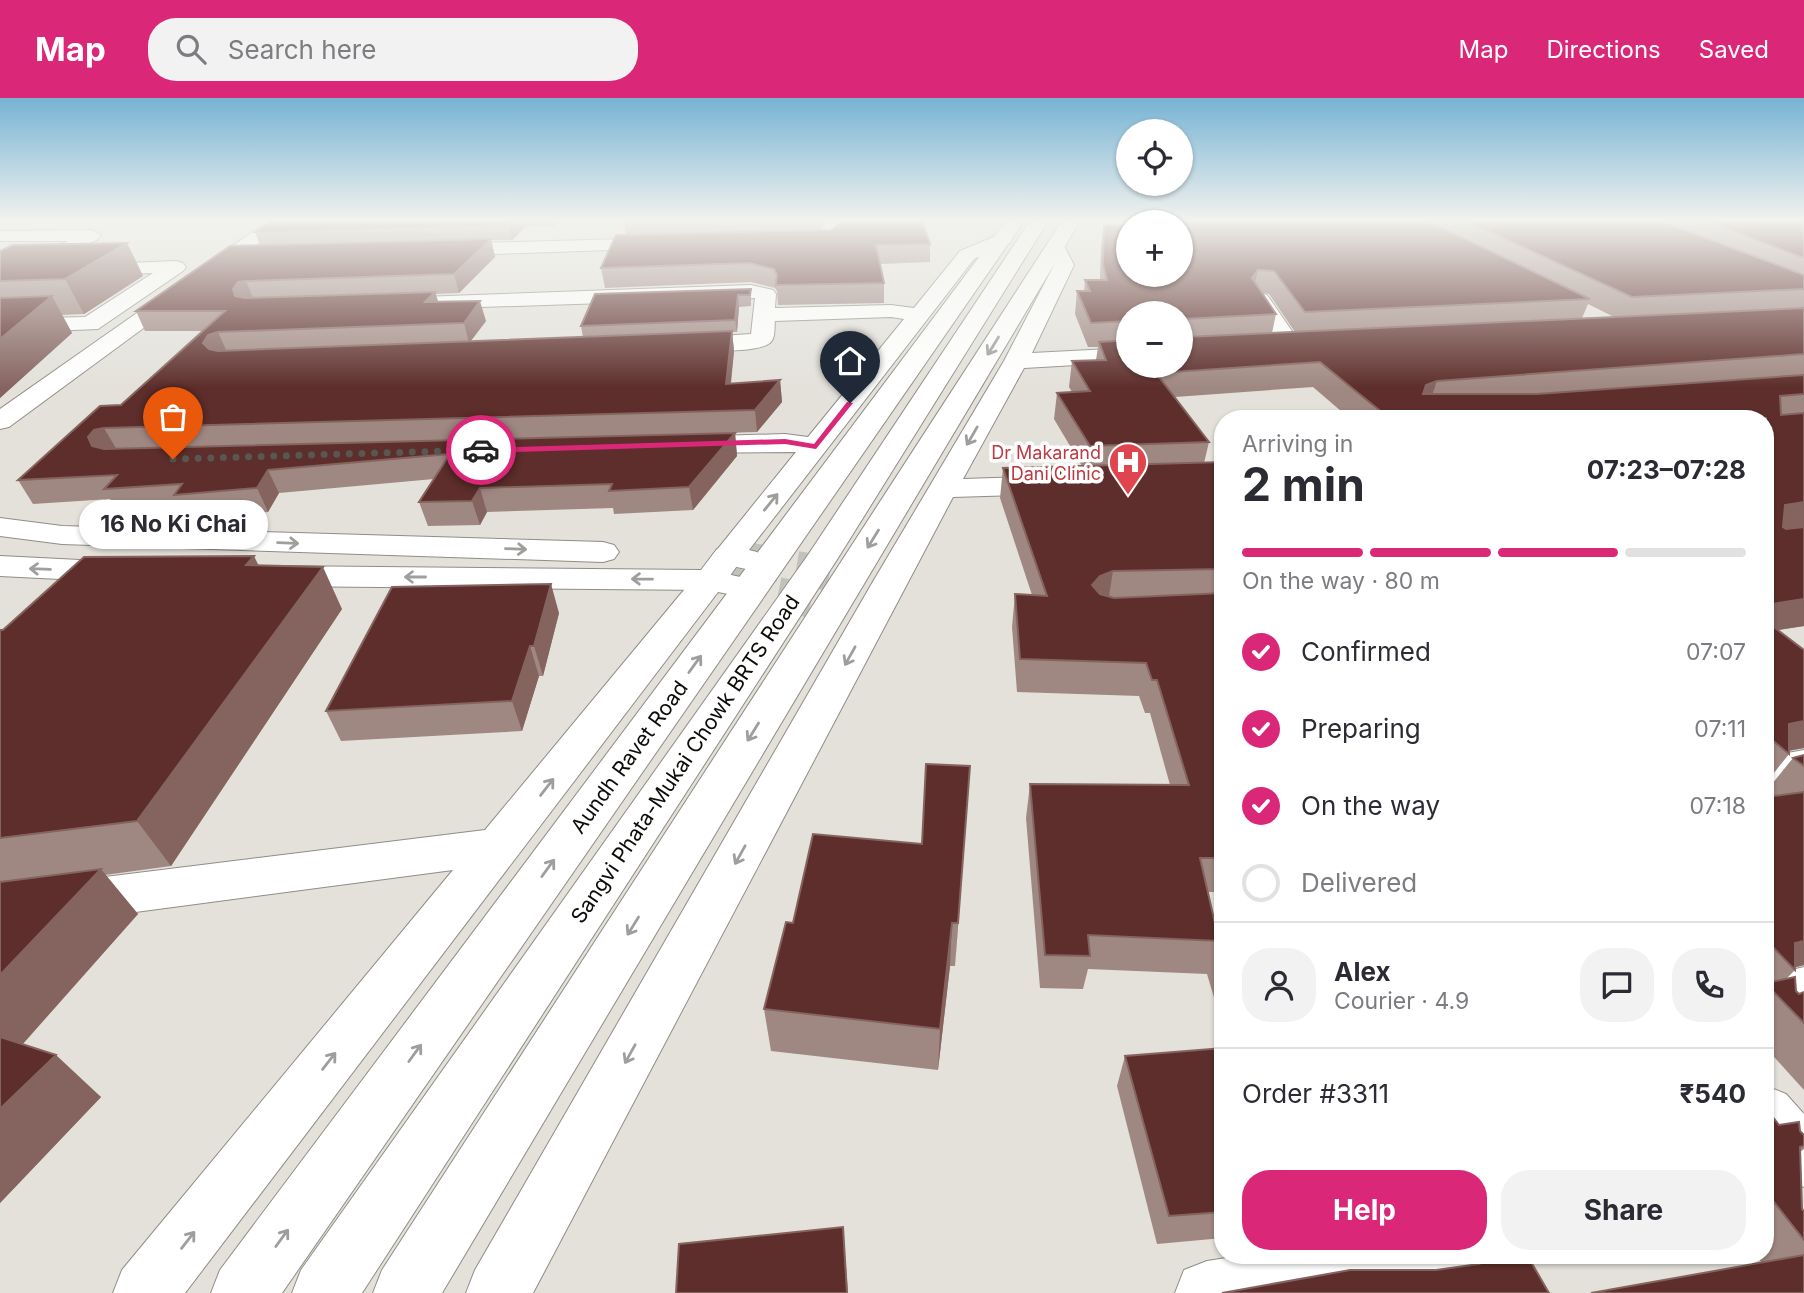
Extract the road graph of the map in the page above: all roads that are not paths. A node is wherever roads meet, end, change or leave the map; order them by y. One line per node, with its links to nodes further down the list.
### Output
1 (161, 277): 12 (street)
2 (201, 277): 17 (street)
3 (950, 277): 11 (street)
4 (975, 277): 38 (street, Aundh Ravet Road, one-way to 4)
5 (1021, 277): 39 (street, Sangvi Phata-Mukai Chowk BRTS Road)
6 (1026, 277): 40 (street, one-way to 40)
7 (1058, 277): 16 (street)
8 (1260, 299): 14 (street)
9 (406, 304): 10 (street)
10 (764, 315): 11 (street); 13 (street)
11 (919, 315): 19 (street)
12 (0, 326)
13 (653, 345)
14 (1318, 345)
15 (1116, 356): 16 (street)
16 (1016, 361): 21 (street, one-way to 21)
17 (0, 421)
18 (660, 445): 19 (street)
19 (816, 446): 25 (street, one-way to 19)
20 (1080, 484): 21 (street)
21 (942, 489): 41 (street, one-way to 41)
22 (0, 527): 23 (street, one-way to 23)
23 (597, 565): 25 (street); 27 (street, one-way to 27)
24 (0, 566): 26 (street, one-way to 24)
25 (728, 570): 30 (street, one-way to 25)
26 (152, 573)
27 (248, 576)
28 (1804, 765): 29 (street)
29 (1774, 771)
30 (500, 846): 31 (street); 37 (street, one-way to 30)
31 (6, 915)
32 (1804, 990): 33 (street)
33 (1774, 997)
34 (1774, 1134): 35 (street)
35 (1796, 1188)
36 (1395, 1264): 42 (street)
37 (145, 1293)
38 (243, 1293)
39 (324, 1293)
40 (405, 1293)
41 (498, 1293)
42 (1207, 1293)

